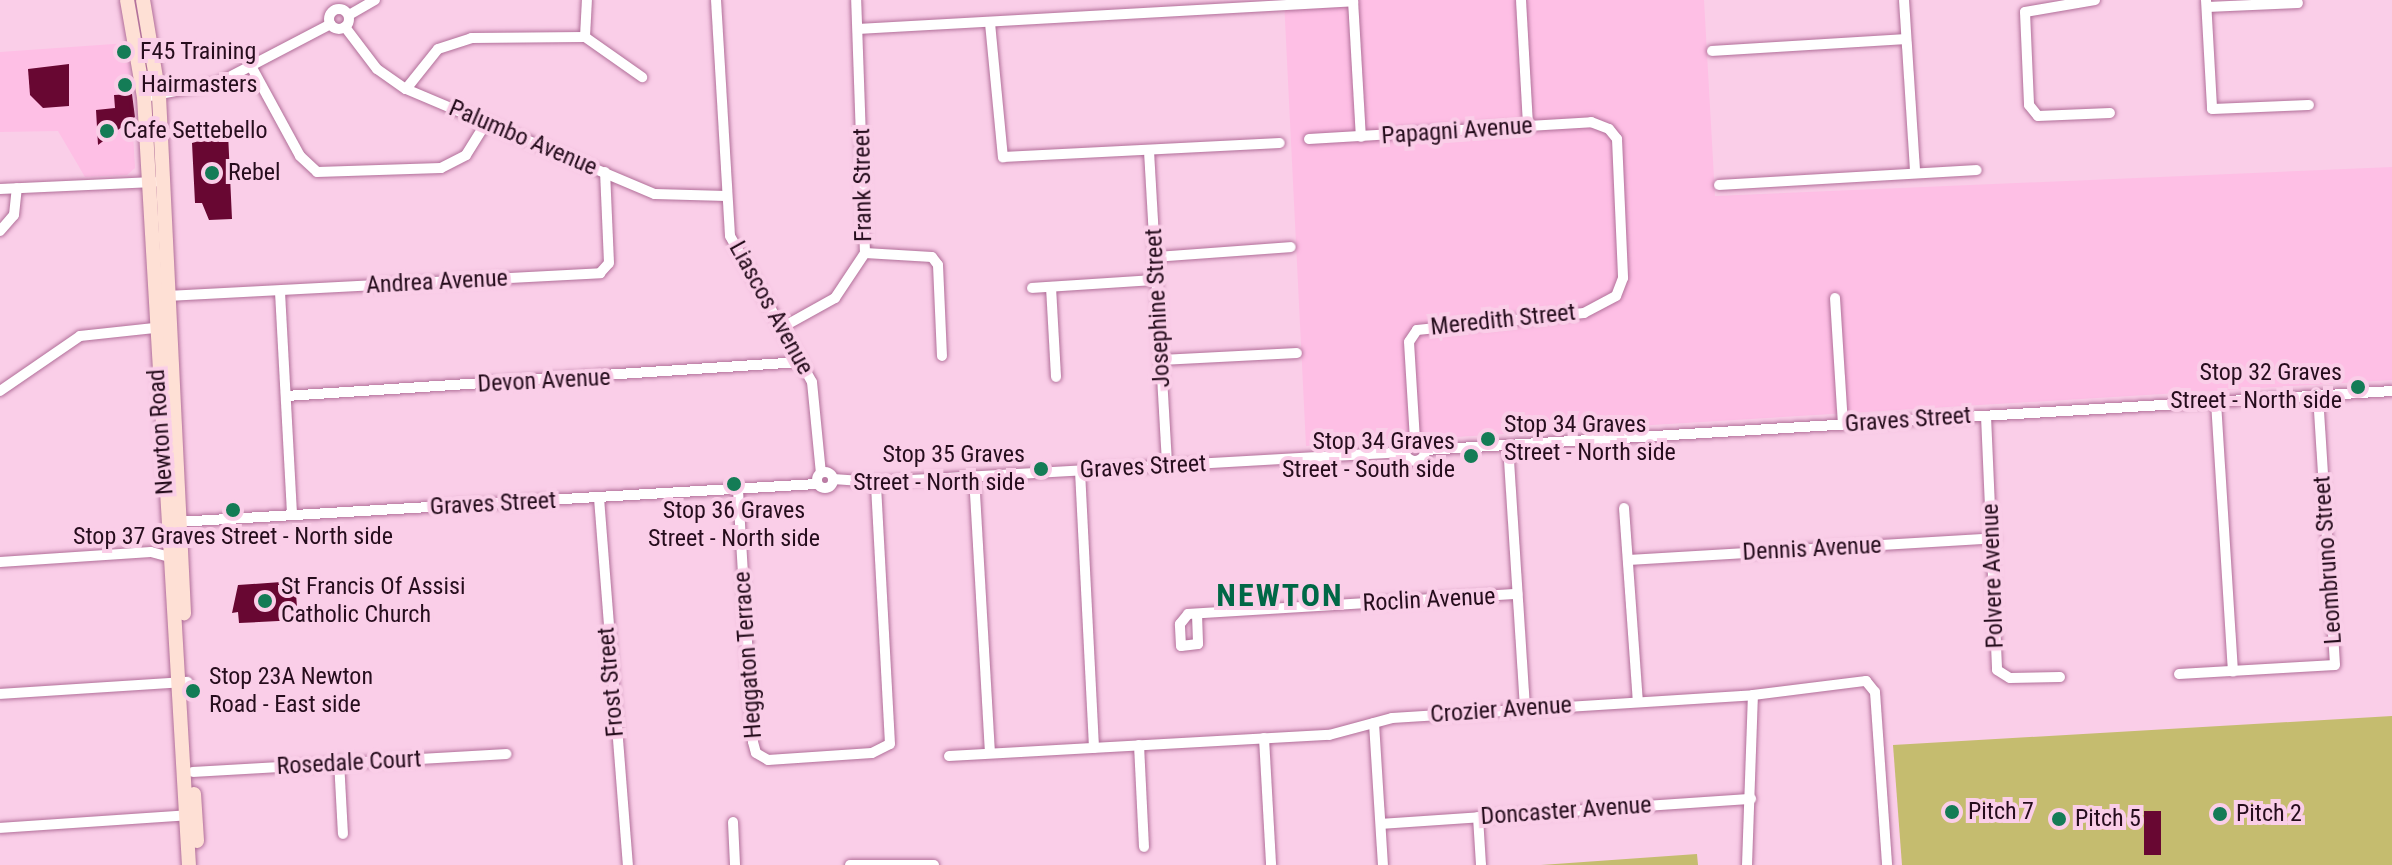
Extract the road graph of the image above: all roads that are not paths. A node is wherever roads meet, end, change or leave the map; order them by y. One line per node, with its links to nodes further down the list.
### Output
1 (127, 0): 24 (main road, Newton Road)
2 (143, 0): 24 (main road, Newton Road)
3 (375, 0): 13 (street)
4 (587, 0): 18 (street)
5 (716, 0): 42 (street, Liascos Avenue)
6 (856, 0): 17 (street, Frank Street)
7 (1353, 0): 14 (street); 30 (street)
8 (1521, 0): 29 (street)
9 (1904, 0): 19 (street)
10 (2095, 0): 26 (street)
11 (2298, 3): 12 (street)
12 (2206, 4): 25 (street)
13 (349, 15): 15 (street); 16 (street)
14 (990, 23): 17 (street); 33 (street)
15 (331, 24): 16 (street); 21 (street)
16 (345, 27): 23 (street, Palumbo Avenue)
17 (858, 29): 45 (street, Frank Street)
18 (585, 37): 22 (street); 23 (street)
19 (1906, 39): 20 (street); 36 (street)
20 (1712, 51)
21 (251, 66): 24 (street); 27 (street)
22 (642, 77)
23 (406, 89): 27 (street, Palumbo Avenue)
24 (152, 97): 37 (main road, Newton Road); 38 (main road, Newton Road)
25 (2309, 105)
26 (2110, 113)
27 (486, 123): 35 (street, Palumbo Avenue)
28 (1604, 125): 29 (street, Papagni Avenue); 67 (street, Meredith Street)
29 (1528, 126): 30 (street, Papagni Avenue)
30 (1361, 137): 31 (street, Papagni Avenue)
31 (1309, 139)
32 (1280, 143): 33 (street)
33 (1149, 151): 46 (street, Josephine Street)
34 (1977, 170): 36 (street)
35 (605, 172): 42 (street, Palumbo Avenue); 50 (street, Andrea Avenue)
36 (1915, 172): 39 (street)
37 (164, 181): 38 (street); 51 (main road, Newton Road)
38 (147, 182): 40 (street); 53 (main road, Newton Road)
39 (1719, 185)
40 (17, 188): 41 (street); 43 (street)
41 (0, 189)
42 (726, 196): 54 (street, Liascos Avenue)
43 (0, 231)
44 (1291, 247): 46 (street)
45 (865, 253): 54 (street, Frank Street); 56 (street)
46 (1155, 257): 47 (street, Josephine Street)
47 (1157, 280): 48 (street); 57 (street, Josephine Street)
48 (1051, 287): 49 (street); 59 (street)
49 (1032, 288)
50 (280, 292): 51 (street, Andrea Avenue); 63 (street)
51 (167, 296): 53 (main road, Newton Road)
52 (1835, 298): 66 (street)
53 (161, 327): 60 (street); 80 (main road, Newton Road)
54 (781, 328): 58 (street, Liascos Avenue)
55 (1297, 353): 57 (street)
56 (942, 356)
57 (1161, 360): 71 (street, Josephine Street)
58 (801, 362): 63 (street, Devon Avenue); 74 (street, Liascos Avenue)
59 (1056, 377)
60 (0, 391)
61 (2392, 391): 62 (street, Graves Street)
62 (2318, 395): 64 (street, Graves Street); 87 (street, Leombruno Street)
63 (286, 396): 79 (street)
64 (2216, 402): 65 (street, Graves Street); 87 (street)
65 (1986, 416): 66 (street, Graves Street); 81 (street, Polvere Avenue)
66 (1843, 425): 68 (street, Graves Street)
67 (1415, 441): 69 (street); 70 (street)
68 (1508, 445): 69 (street, Graves Street); 85 (street)
69 (1425, 450): 70 (street, Graves Street)
70 (1405, 452): 71 (street, Graves Street)
71 (1167, 465): 72 (street, Graves Street)
72 (1080, 471): 73 (street, Graves Street); 98 (street)
73 (974, 476): 75 (street, Graves Street); 99 (street)
74 (819, 478): 75 (street, Graves Street); 76 (street, Graves Street)
75 (876, 482): 76 (street, Heggaton Terrace)
76 (738, 490): 77 (street, Graves Street)
77 (599, 498): 79 (street, Graves Street); 114 (street, Frost Street)
78 (1624, 508): 83 (street)
79 (292, 515): 80 (street, Graves Street)
80 (174, 522): 82 (main road, Newton Road); 90 (main road, Newton Road)
81 (1994, 538): 83 (street, Dennis Avenue); 89 (street, Polvere Avenue)
82 (170, 557): 84 (street); 90 (main road, Newton Road)
83 (1629, 560): 93 (street)
84 (0, 562)
85 (1517, 594): 86 (street, Roclin Avenue); 94 (street)
86 (1197, 614)
87 (2233, 671): 88 (street, Leombruno Street)
88 (2179, 674)
89 (2060, 677)
90 (184, 682): 91 (street); 103 (main road, Newton Road); 105 (main road, Newton Road)
91 (0, 694)
92 (1753, 695): 93 (street, Crozier Avenue); 104 (street); 122 (street, Crozier Avenue)
93 (1638, 701): 94 (street, Crozier Avenue)
94 (1525, 707): 95 (street, Crozier Avenue)
95 (1374, 723): 96 (street, Crozier Avenue); 108 (street)
96 (1264, 738): 97 (street, Crozier Avenue); 118 (street)
97 (1139, 745): 98 (street, Crozier Avenue); 111 (street)
98 (1094, 748): 99 (street, Crozier Avenue)
99 (990, 753): 101 (street, Crozier Avenue)
100 (506, 754): 102 (street, Rosedale Court)
101 (949, 756)
102 (339, 761): 103 (street, Rosedale Court); 110 (street)
103 (193, 772): 105 (main road, Newton Road)
104 (1751, 799): 106 (street, Doncaster Avenue); 121 (street)
105 (190, 815): 109 (street); 112 (main road, Newton Road); 113 (main road, Newton Road)
106 (1478, 817): 108 (street, Doncaster Avenue); 120 (street)
107 (733, 822): 115 (street)
108 (1381, 824): 119 (street)
109 (0, 828)
110 (343, 834)
111 (1144, 847)
112 (189, 865)
113 (198, 865)
114 (628, 865)
115 (735, 865)
116 (850, 865): 117 (street)
117 (934, 865)
118 (1271, 865)
119 (1383, 865)
120 (1481, 865)
121 (1747, 865)
122 (1887, 865)

